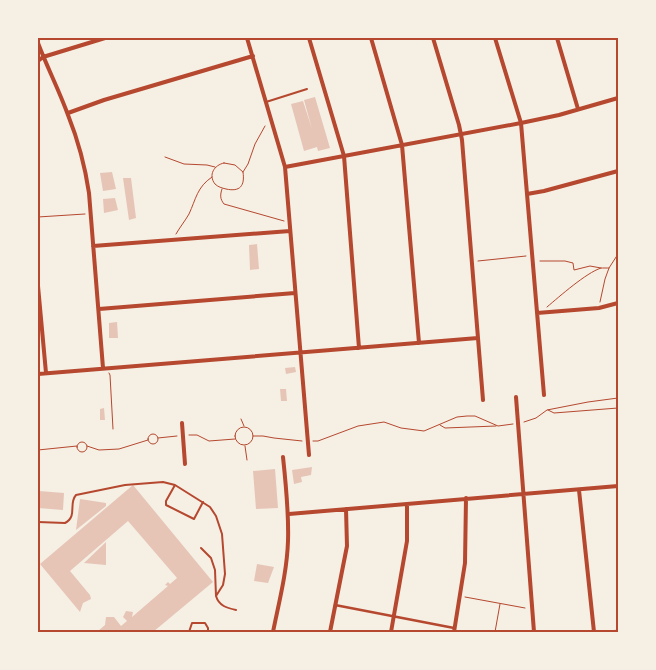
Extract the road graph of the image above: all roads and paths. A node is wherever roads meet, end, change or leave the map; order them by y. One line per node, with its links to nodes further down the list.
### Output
1 (104, 38): 10 (street)
2 (247, 38): 9 (street)
3 (309, 38): 21 (street)
4 (371, 38): 20 (street)
5 (433, 38): 19 (street)
6 (495, 38): 17 (street)
7 (557, 38): 15 (street)
8 (38, 43): 10 (street)
9 (253, 56): 14 (street); 16 (street)
10 (43, 57): 11 (street); 16 (street)
11 (38, 61)
12 (307, 89): 14 (lane)
13 (618, 98): 15 (street)
14 (266, 102): 24 (street)
15 (578, 109): 17 (street)
16 (68, 113): 30 (street)
17 (520, 124): 19 (street); 29 (street)
18 (265, 126): 26 (path)
19 (462, 134): 20 (street); 40 (street)
20 (402, 145): 21 (street); 52 (street)
21 (344, 156): 24 (street); 53 (street)
22 (165, 158): 23 (path)
23 (215, 167): 26 (path); 27 (path)
24 (285, 167): 32 (street)
25 (618, 170): 29 (street)
26 (243, 172): 28 (path)
27 (212, 177): 28 (path); 34 (path)
28 (222, 188): 32 (path)
29 (527, 194): 37 (street)
30 (91, 213): 31 (path); 35 (street)
31 (38, 217)
32 (290, 223): 33 (street)
33 (290, 231): 35 (street); 45 (street)
34 (175, 236)
35 (93, 246): 48 (street)
36 (618, 254): 38 (path)
37 (532, 255): 40 (path); 50 (street)
38 (615, 260): 39 (path); 43 (path)
39 (618, 260)
40 (472, 261): 51 (street)
41 (540, 261): 42 (path)
42 (601, 268): 43 (path); 49 (path)
43 (609, 268): 47 (path)
44 (38, 286): 56 (street)
45 (295, 293): 48 (street); 54 (street)
46 (618, 303): 47 (street)
47 (599, 308): 49 (street)
48 (98, 309): 55 (street)
49 (544, 312): 50 (street)
50 (537, 313): 58 (street)
51 (478, 338): 52 (street); 61 (street)
52 (419, 343): 53 (street)
53 (359, 348): 54 (street)
54 (300, 353): 55 (street); 76 (street)
55 (103, 368): 56 (street); 70 (path)
56 (46, 373): 57 (street)
57 (38, 374)
58 (544, 395)
59 (516, 397): 66 (street)
60 (618, 398): 63 (path)
61 (483, 400)
62 (618, 408): 63 (path)
63 (547, 410): 66 (path)
64 (241, 419): 69 (path)
65 (182, 423): 71 (street)
66 (518, 424): 68 (path); 88 (street)
67 (440, 425): 68 (path); 68 (path); 76 (path)
68 (498, 426)
69 (244, 427): 72 (path); 74 (path)
70 (113, 429)
71 (184, 435): 73 (path); 74 (path); 84 (street)
72 (253, 436): 76 (path); 79 (path)
73 (158, 438): 75 (path); 75 (path)
74 (235, 439): 79 (path)
75 (148, 440): 78 (path)
76 (308, 442): 81 (street)
77 (77, 446): 78 (path); 78 (path); 80 (path)
78 (87, 446)
79 (245, 446): 83 (path)
80 (38, 450)
81 (309, 455)
82 (283, 457): 93 (street)
83 (247, 460)
84 (185, 464)
85 (175, 485): 90 (lane); 90 (lane); 94 (lane)
86 (618, 486): 87 (street)
87 (580, 490): 88 (street); 112 (street)
88 (523, 494): 89 (street); 100 (street)
89 (466, 498): 91 (street); 97 (street)
90 (203, 502): 96 (lane)
91 (406, 504): 92 (street); 102 (street)
92 (346, 509): 93 (street); 99 (street)
93 (289, 514): 107 (street)
94 (38, 522)
95 (201, 548): 96 (lane)
96 (216, 596): 101 (lane)
97 (460, 596): 98 (path); 103 (street)
98 (500, 604): 100 (path); 110 (path)
99 (335, 606): 102 (street); 108 (street)
100 (532, 609): 111 (street)
101 (236, 610)
102 (394, 617): 103 (street); 109 (street)
103 (454, 630)
104 (618, 631): 113 (street)
105 (189, 632): 106 (lane)
106 (208, 632)
107 (273, 632)
108 (330, 632)
109 (391, 632)
110 (496, 632)
111 (534, 632)
112 (594, 632)
113 (602, 632)

